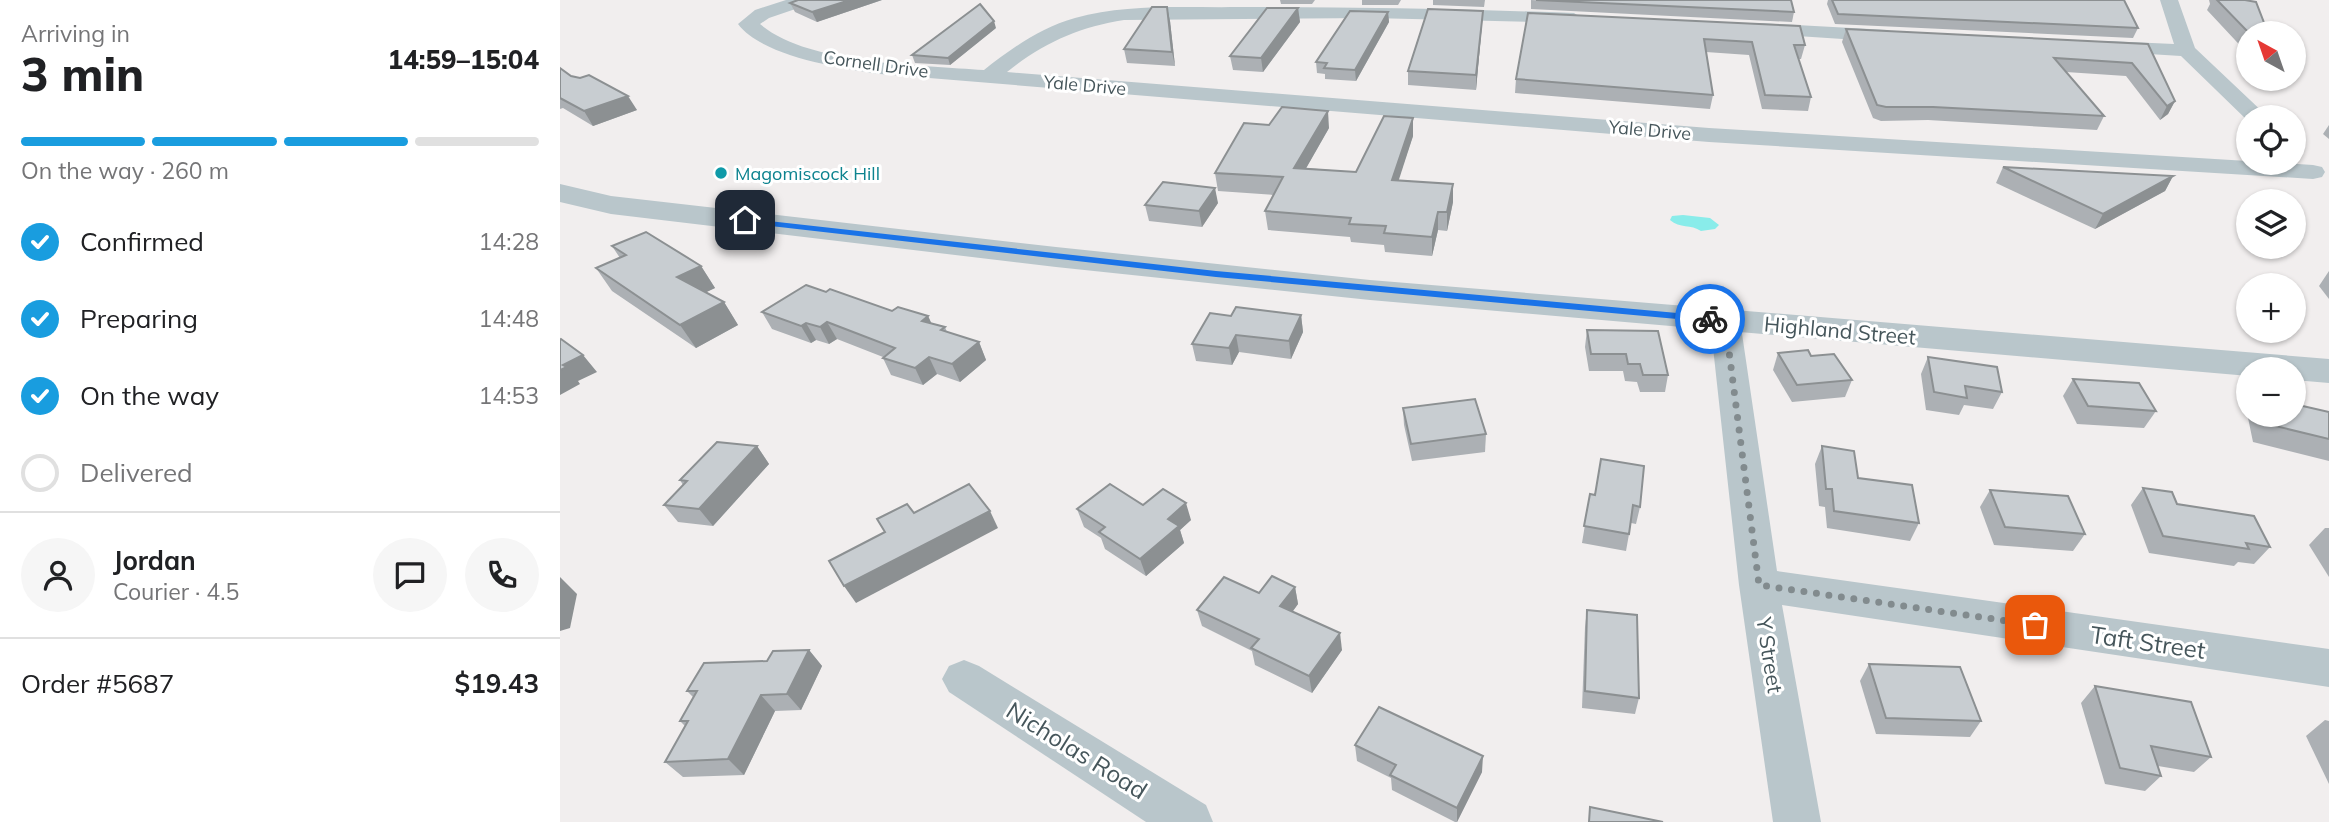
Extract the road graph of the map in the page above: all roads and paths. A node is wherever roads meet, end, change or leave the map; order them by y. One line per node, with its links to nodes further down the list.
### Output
1 (804, 0): 8 (street, Cornell Drive)
2 (2169, 0): 7 (street)
3 (1593, 20): 8 (street)
4 (1735, 28): 5 (street)
5 (1912, 38)
6 (2092, 46): 7 (street)
7 (2186, 50): 9 (street)
8 (988, 77): 11 (street, Yale Drive)
9 (2244, 105)
10 (2306, 166): 11 (street)
11 (2321, 180)
12 (560, 193): 13 (street, Highland Street)
13 (1725, 320): 14 (street, Highland Street); 15 (street, Y Street)
14 (2329, 371)
15 (1759, 585): 16 (street, Taft Street); 19 (street, Y Street)
16 (2329, 668)
17 (964, 679): 18 (street, Nicholas Road)
18 (1189, 822)
19 (1797, 822)

